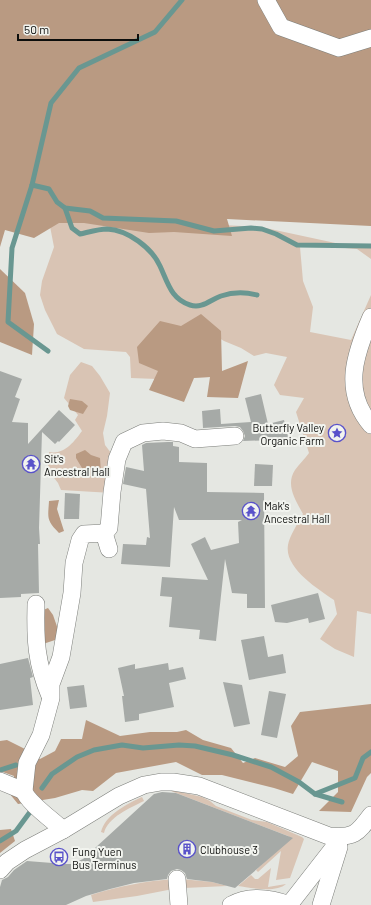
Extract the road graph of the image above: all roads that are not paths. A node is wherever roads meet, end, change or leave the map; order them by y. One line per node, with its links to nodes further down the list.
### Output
1 (266, 0): 2 (street)
2 (371, 38)
3 (371, 317): 4 (street)
4 (371, 425)
5 (235, 436): 6 (street)
6 (104, 533): 7 (street); 9 (street)
7 (109, 549)
8 (36, 604): 9 (street)
9 (51, 698): 11 (street)
10 (0, 781): 11 (street)
11 (24, 791): 13 (street)
12 (371, 815): 14 (street)
13 (64, 830): 14 (street); 15 (street)
14 (342, 837): 19 (street); 20 (street)
15 (0, 870)
16 (177, 879): 17 (street)
17 (179, 905)
18 (231, 905): 19 (street)
19 (289, 905)
20 (321, 905)

